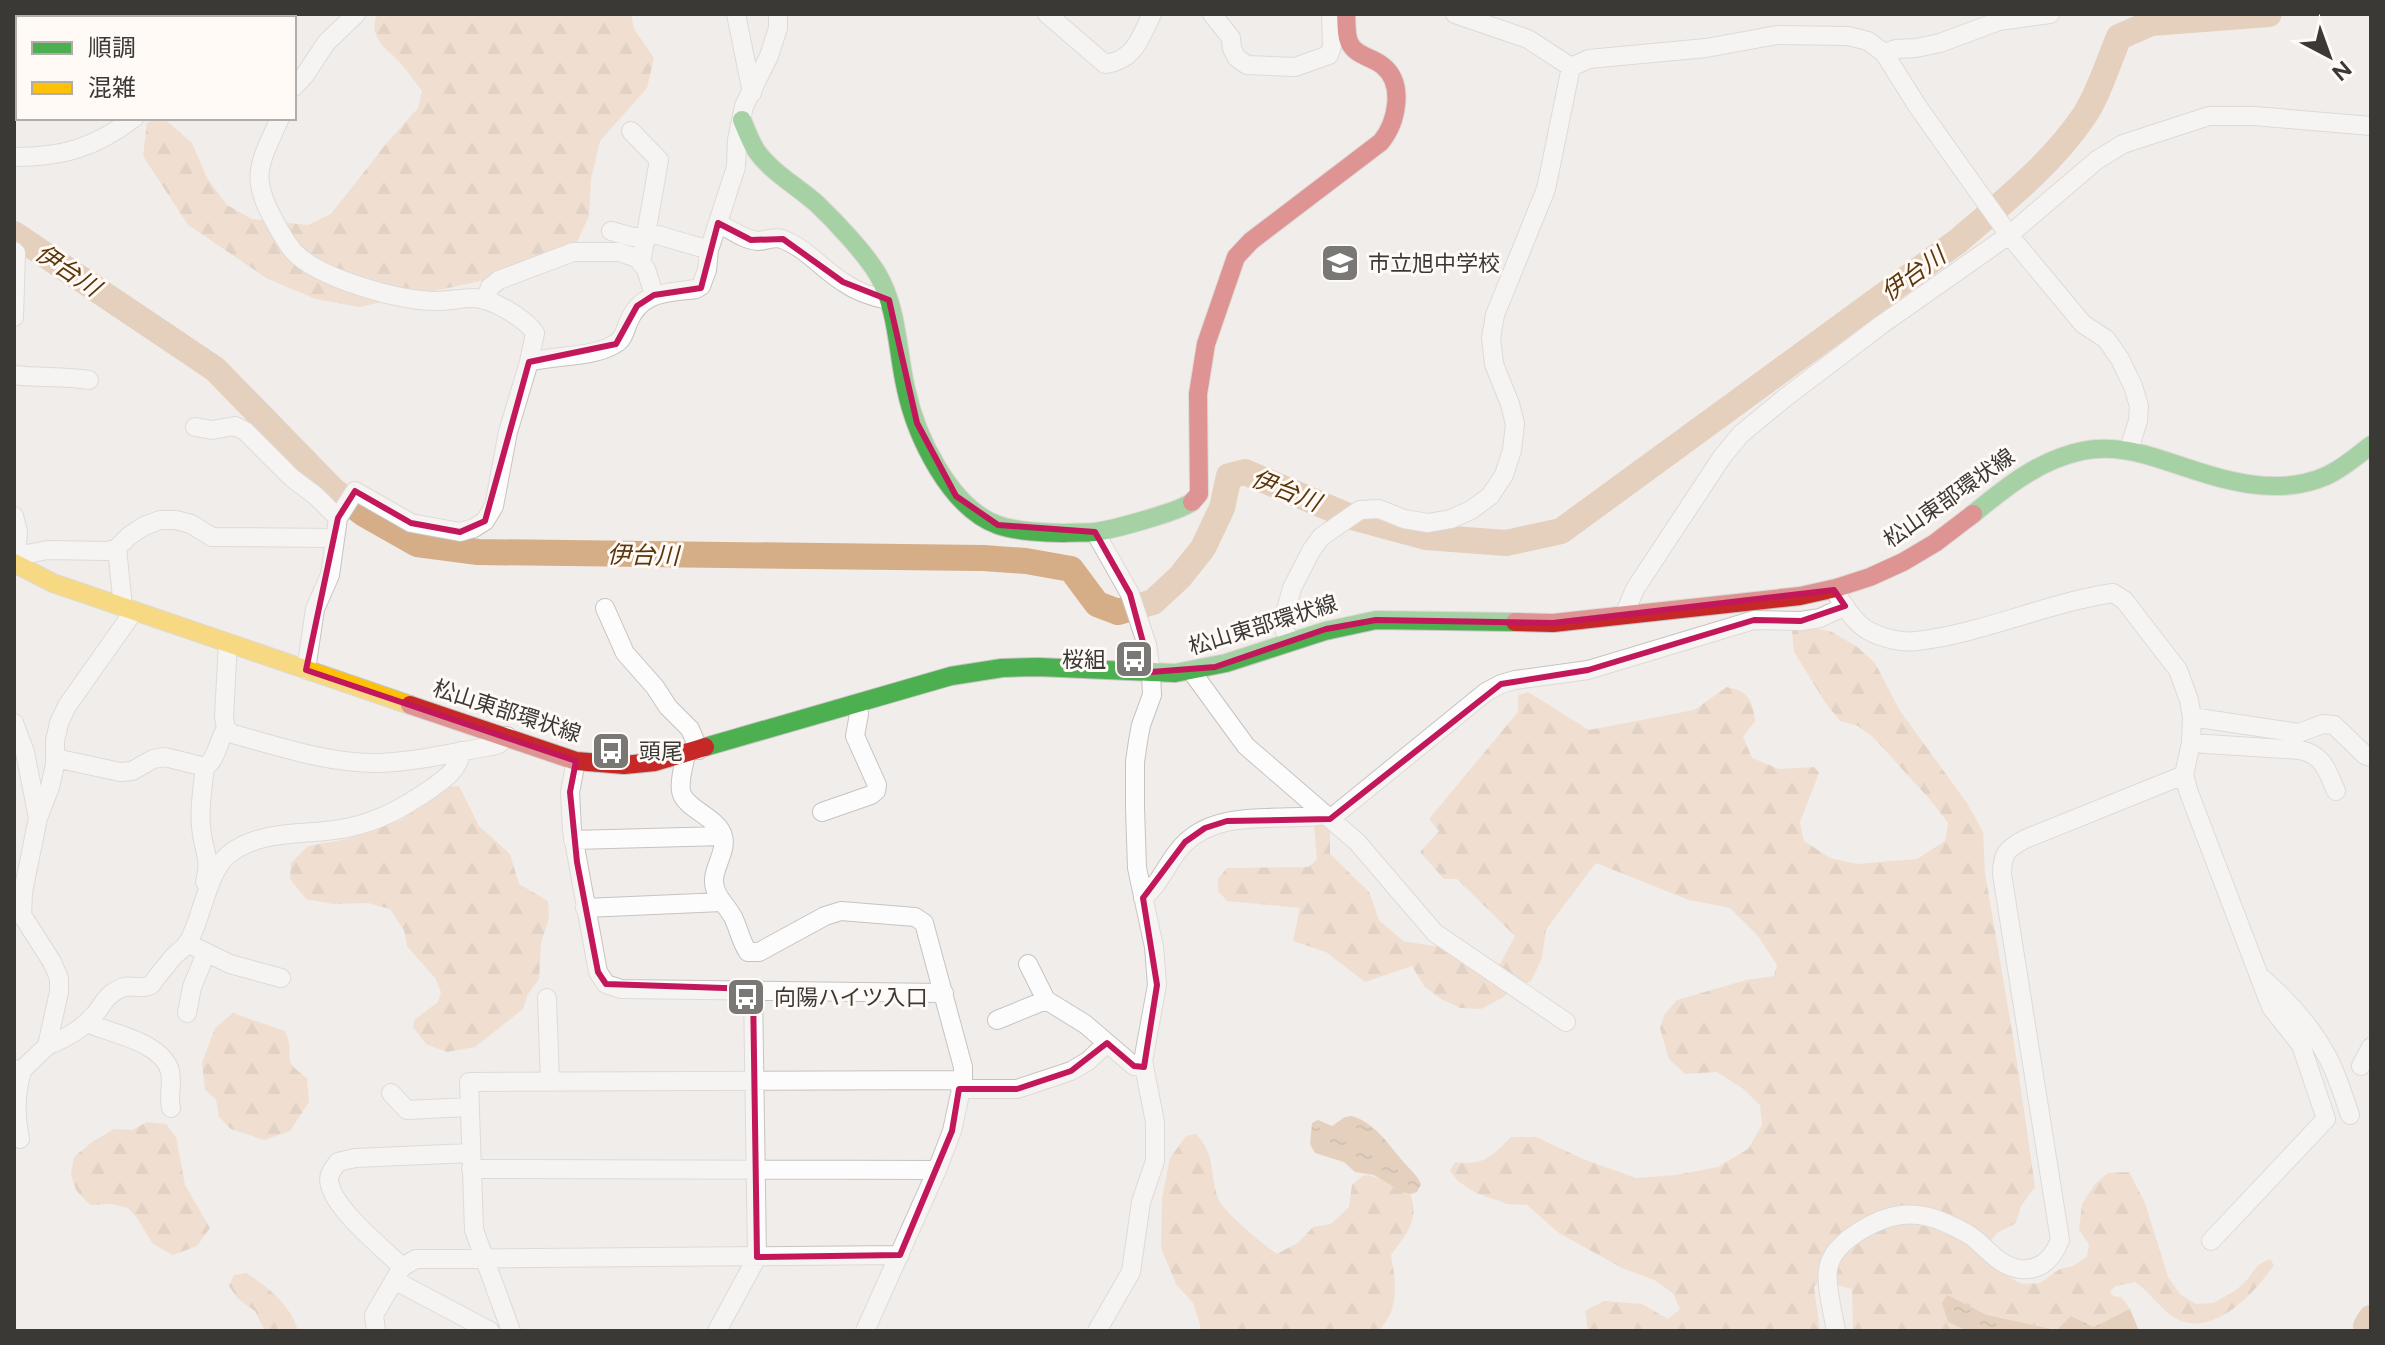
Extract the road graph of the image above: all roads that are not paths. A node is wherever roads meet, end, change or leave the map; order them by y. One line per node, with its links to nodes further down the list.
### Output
1 (356, 14): 13 (street)
2 (736, 14): 14 (street)
3 (778, 14): 14 (street)
4 (1047, 14): 5 (street)
5 (1152, 14)
6 (1212, 14): 7 (street)
7 (1331, 14)
8 (1346, 14): 40 (main road)
9 (1455, 14): 12 (street)
10 (2050, 14): 11 (street)
11 (1884, 53): 12 (street); 23 (street)
12 (1571, 67): 49 (street)
13 (296, 85)
14 (752, 93): 17 (street)
15 (131, 120): 20 (street)
16 (279, 120): 29 (street)
17 (742, 120): 21 (street); 30 (main road)
18 (2371, 126): 23 (street)
19 (631, 131): 24 (street)
20 (14, 157)
21 (718, 223): 25 (street); 30 (street)
22 (611, 231): 24 (street)
23 (2009, 235): 37 (street); 48 (street)
24 (647, 236): 25 (street); 27 (street)
25 (709, 250): 28 (street)
26 (14, 251): 31 (street)
27 (641, 263): 28 (street); 29 (street)
28 (654, 295): 32 (street)
29 (486, 299): 32 (street)
30 (889, 300): 40 (main road)
31 (14, 317)
32 (529, 362): 38 (street)
33 (14, 375): 34 (street)
34 (89, 380)
35 (195, 427): 38 (street)
36 (2371, 445): 37 (main road, 松山東部環状線)
37 (2129, 449): 44 (main road, 松山東部環状線)
38 (340, 515): 41 (street)
39 (14, 516): 43 (street)
40 (1095, 532): 52 (street)
41 (335, 538): 42 (street); 51 (street)
42 (117, 548): 43 (street); 47 (street)
43 (15, 559): 47 (main road, 松山東部環状線)
44 (1834, 590): 45 (street); 48 (main road, 松山東部環状線)
45 (1845, 606): 55 (street); 69 (street)
46 (605, 608): 61 (street)
47 (129, 609): 50 (main road, 松山東部環状線); 63 (street)
48 (1624, 615): 49 (main road, 松山東部環状線)
49 (1290, 641): 53 (main road, 松山東部環状線)
50 (228, 643): 51 (main road, 松山東部環状線); 56 (street)
51 (306, 670): 58 (main road, 松山東部環状線)
52 (1151, 672): 53 (main road, 松山東部環状線); 54 (main road, 松山東部環状線); 74 (street)
53 (1192, 672): 69 (street)
54 (858, 704): 61 (main road, 松山東部環状線); 68 (street)
55 (2192, 717): 59 (street); 62 (street)
56 (226, 729): 60 (street); 65 (street)
57 (16, 731): 70 (street)
58 (507, 736): 60 (street); 64 (main road, 松山東部環状線)
59 (2191, 743): 66 (street); 67 (street)
60 (461, 751): 73 (street)
61 (692, 752): 64 (main road, 松山東部環状線); 71 (street)
62 (2371, 757)
63 (55, 758): 65 (street); 70 (street)
64 (576, 761): 72 (street)
65 (205, 767): 73 (street)
66 (2184, 775): 80 (street); 118 (street)
67 (2336, 791)
68 (822, 812)
69 (1327, 817): 74 (street); 88 (street)
70 (38, 818): 91 (street)
71 (723, 836): 72 (street); 75 (street)
72 (573, 840): 76 (street)
73 (205, 898): 77 (street)
74 (1143, 898): 94 (street)
75 (722, 902): 76 (street); 83 (street)
76 (585, 908): 82 (street)
77 (187, 943): 78 (street); 89 (street)
78 (206, 953): 81 (street); 86 (street)
79 (1028, 964): 85 (street)
80 (2260, 976): 102 (street); 107 (street)
81 (281, 978)
82 (753, 989): 83 (street); 96 (street)
83 (944, 993): 98 (street)
84 (547, 998): 97 (street)
85 (1046, 1000): 87 (street); 90 (street)
86 (187, 1013)
87 (997, 1020)
88 (1566, 1022)
89 (86, 1023): 91 (street); 101 (street)
90 (1107, 1043): 94 (street); 98 (street)
91 (47, 1046): 95 (street)
92 (2371, 1047): 93 (street)
93 (2361, 1066)
94 (1144, 1067): 117 (street)
95 (18, 1069): 103 (street)
96 (753, 1080): 97 (street); 98 (street); 105 (street)
97 (550, 1082): 100 (street)
98 (961, 1084): 106 (street)
99 (391, 1093): 100 (street)
100 (469, 1107): 104 (street)
101 (171, 1108)
102 (2350, 1115)
103 (20, 1139)
104 (471, 1161): 105 (street); 110 (street); 111 (street)
105 (754, 1170): 106 (street); 109 (street)
106 (937, 1170): 108 (street)
107 (2211, 1241)
108 (900, 1255): 109 (street); 116 (street)
109 (757, 1257): 110 (street); 115 (street)
110 (484, 1260): 111 (street); 114 (street)
111 (398, 1274): 112 (street); 113 (street)
112 (376, 1331)
113 (490, 1331)
114 (511, 1331)
115 (717, 1331)
116 (865, 1331)
117 (1097, 1331)
118 (1836, 1331)

